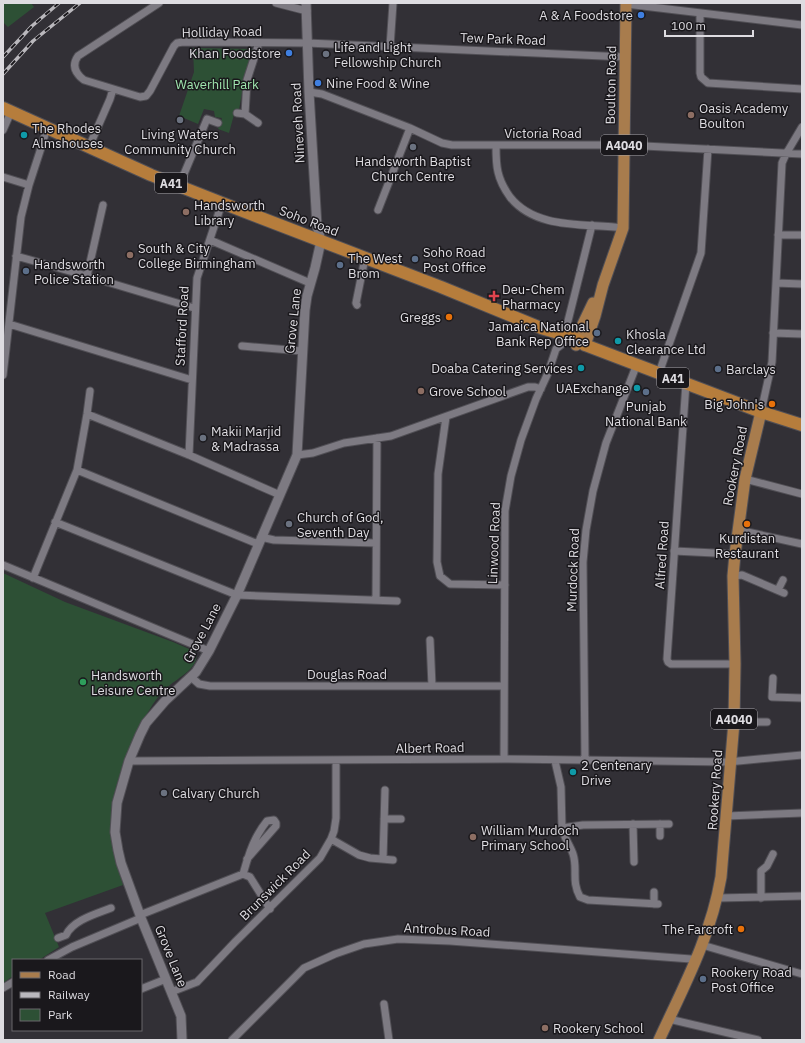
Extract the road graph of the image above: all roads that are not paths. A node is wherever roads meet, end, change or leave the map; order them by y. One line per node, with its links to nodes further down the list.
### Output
1 (159, 3): 12 (street)
2 (276, 3): 5 (street)
3 (392, 3): 10 (street)
4 (626, 4): 6 (street); 11 (main road, Boulton Road / A4040)
5 (306, 7): 9 (street, Nineveh Road)
6 (700, 14): 7 (street); 13 (street)
7 (802, 26)
8 (259, 43): 9 (street, Holliday Road); 12 (street, Holliday Road); 17 (street)
9 (307, 44): 10 (street, Tew Park Road); 14 (street, Nineveh Road)
10 (390, 47): 11 (street, Tew Park Road)
11 (626, 56): 23 (main road, Boulton Road / A4040)
12 (113, 89): 24 (street)
13 (802, 89)
14 (309, 92): 20 (street, Victoria Road); 39 (street, Nineveh Road)
15 (7, 110): 18 (highway, Soho Road / A41); 21 (street)
16 (218, 123): 30 (street)
17 (258, 123)
18 (46, 127): 24 (highway, Soho Road / A41); 29 (street)
19 (802, 127): 26 (street)
20 (410, 128): 22 (street, Victoria Road); 33 (street)
21 (3, 130)
22 (496, 145): 23 (street, Victoria Road); 34 (street)
23 (624, 145): 25 (street, Victoria Road); 35 (main road, Boulton Road / A4040)
24 (89, 147): 30 (highway, Soho Road / A41)
25 (708, 148): 26 (street, Victoria Road); 56 (street)
26 (786, 154): 27 (street, Victoria Road); 36 (street)
27 (802, 154)
28 (3, 177): 29 (street)
29 (29, 185): 40 (street)
30 (178, 186): 31 (highway, Soho Road / A41)
31 (222, 203): 38 (street, Stafford Road); 39 (highway, Soho Road / A41)
32 (103, 205): 42 (street)
33 (378, 210)
34 (592, 225): 35 (street); 49 (street)
35 (622, 228): 52 (main road, Boulton Road / A4040)
36 (778, 234): 37 (street); 44 (street)
37 (802, 235)
38 (210, 240): 43 (street); 47 (street, Stafford Road)
39 (321, 241): 41 (highway, Soho Road / A41); 43 (street, Grove Lane)
40 (16, 256): 42 (street); 48 (street)
41 (365, 258): 46 (street); 52 (highway, Soho Road / A41)
42 (87, 276): 47 (street)
43 (310, 283): 54 (street, Grove Lane)
44 (776, 283): 45 (street); 50 (street)
45 (802, 284)
46 (357, 305)
47 (194, 308): 58 (street, Stafford Road)
48 (9, 324): 57 (street); 58 (street)
49 (567, 324)
50 (773, 333): 51 (street); 62 (street)
51 (802, 334)
52 (576, 343): 55 (highway, Soho Road / A41); 60 (street, Linwood Road)
53 (242, 346): 54 (street)
54 (302, 351): 68 (street, Grove Lane)
55 (637, 364): 56 (highway, Soho Road / A41); 100 (street, Murdock Road)
56 (659, 373): 59 (highway, Soho Road / A41)
57 (3, 375)
58 (192, 380): 67 (street, Stafford Road)
59 (686, 383): 62 (highway, Soho Road / A41); 78 (street, Alfred Road)
60 (541, 389): 64 (street); 84 (street, Linwood Road)
61 (90, 391): 63 (street)
62 (761, 412): 65 (highway, A41); 70 (main road, Rookery Road / A4040)
63 (87, 414): 67 (street); 69 (street)
64 (446, 417): 66 (street); 84 (street)
65 (802, 425)
66 (377, 438): 68 (street); 76 (street)
67 (189, 455): 72 (street)
68 (297, 455): 72 (street, Grove Lane)
69 (77, 470): 73 (street); 75 (street)
70 (745, 479): 71 (street); 74 (main road, Rookery Road / A4040)
71 (802, 494)
72 (280, 495): 75 (street, Grove Lane)
73 (55, 522): 82 (street); 85 (street)
74 (738, 530): 77 (street); 79 (main road, Rookery Road / A4040)
75 (260, 541): 76 (street); 85 (street, Grove Lane)
76 (376, 543): 86 (street)
77 (802, 544)
78 (674, 551): 79 (street); 90 (street, Alfred Road)
79 (735, 554): 81 (main road, Rookery Road / A4040)
80 (3, 565): 82 (street)
81 (733, 576): 83 (street); 90 (main road, Rookery Road / A4040)
82 (33, 578): 89 (street)
83 (783, 580)
84 (505, 585): 94 (street, Linwood Road)
85 (237, 594): 86 (street); 89 (street, Grove Lane)
86 (376, 600): 87 (street)
87 (397, 601)
88 (430, 640): 93 (street)
89 (209, 651): 91 (street, Grove Lane)
90 (735, 664): 96 (main road, Rookery Road / A4040)
91 (191, 677): 93 (street, Douglas Road); 101 (street, Grove Lane)
92 (773, 678): 95 (street)
93 (432, 686): 94 (street, Douglas Road)
94 (504, 686): 99 (street, Linwood Road)
95 (802, 698)
96 (734, 722): 97 (street); 104 (main road, Rookery Road / A4040)
97 (767, 722)
98 (802, 755): 104 (street, Albert Road)
99 (504, 759): 102 (street, Albert Road); 103 (street, Albert Road)
100 (585, 760): 103 (street, Albert Road); 104 (street, Albert Road)
101 (129, 761): 102 (street, Albert Road); 128 (street, Grove Lane)
102 (336, 761): 115 (street, Brunswick Road)
103 (555, 761): 113 (street)
104 (731, 762): 107 (main road, Rookery Road / A4040)
105 (385, 790): 108 (street)
106 (802, 814): 107 (street)
107 (727, 816): 124 (main road, Rookery Road / A4040)
108 (384, 819): 109 (street); 118 (street)
109 (401, 819)
110 (633, 824): 111 (street); 113 (street); 120 (street)
111 (660, 824): 112 (street); 114 (street)
112 (669, 824)
113 (562, 828): 122 (street)
114 (660, 836)
115 (331, 839): 118 (street); 127 (street, Brunswick Road)
116 (773, 854): 125 (street)
117 (247, 859): 117 (street); 121 (street)
118 (383, 859): 119 (street)
119 (393, 860)
120 (634, 862)
121 (243, 874): 127 (street); 128 (street)
122 (654, 892)
123 (802, 896): 125 (street)
124 (718, 898): 125 (street); 131 (main road, Rookery Road / A4040)
125 (761, 898)
126 (111, 908): 129 (street)
127 (270, 909): 140 (street, Brunswick Road)
128 (140, 916): 132 (street); 136 (street, Grove Lane)
129 (66, 936): 130 (street); 132 (street)
130 (58, 938)
131 (702, 945): 134 (main road, Rookery Road / A4040); 135 (street)
132 (72, 947): 133 (street)
133 (50, 959)
134 (696, 961): 142 (main road, Rookery Road / A4040); 144 (street, Antrobus Road)
135 (802, 974)
136 (166, 979): 139 (street); 140 (street, Grove Lane)
137 (12, 983): 138 (street)
138 (3, 988)
139 (142, 989)
140 (171, 992): 143 (street, Grove Lane)
141 (384, 1004): 145 (street)
142 (669, 1019): 146 (main road, Rookery Road / A4040); 147 (street)
143 (182, 1040)
144 (232, 1040)
145 (389, 1040)
146 (659, 1040)
147 (758, 1040)

